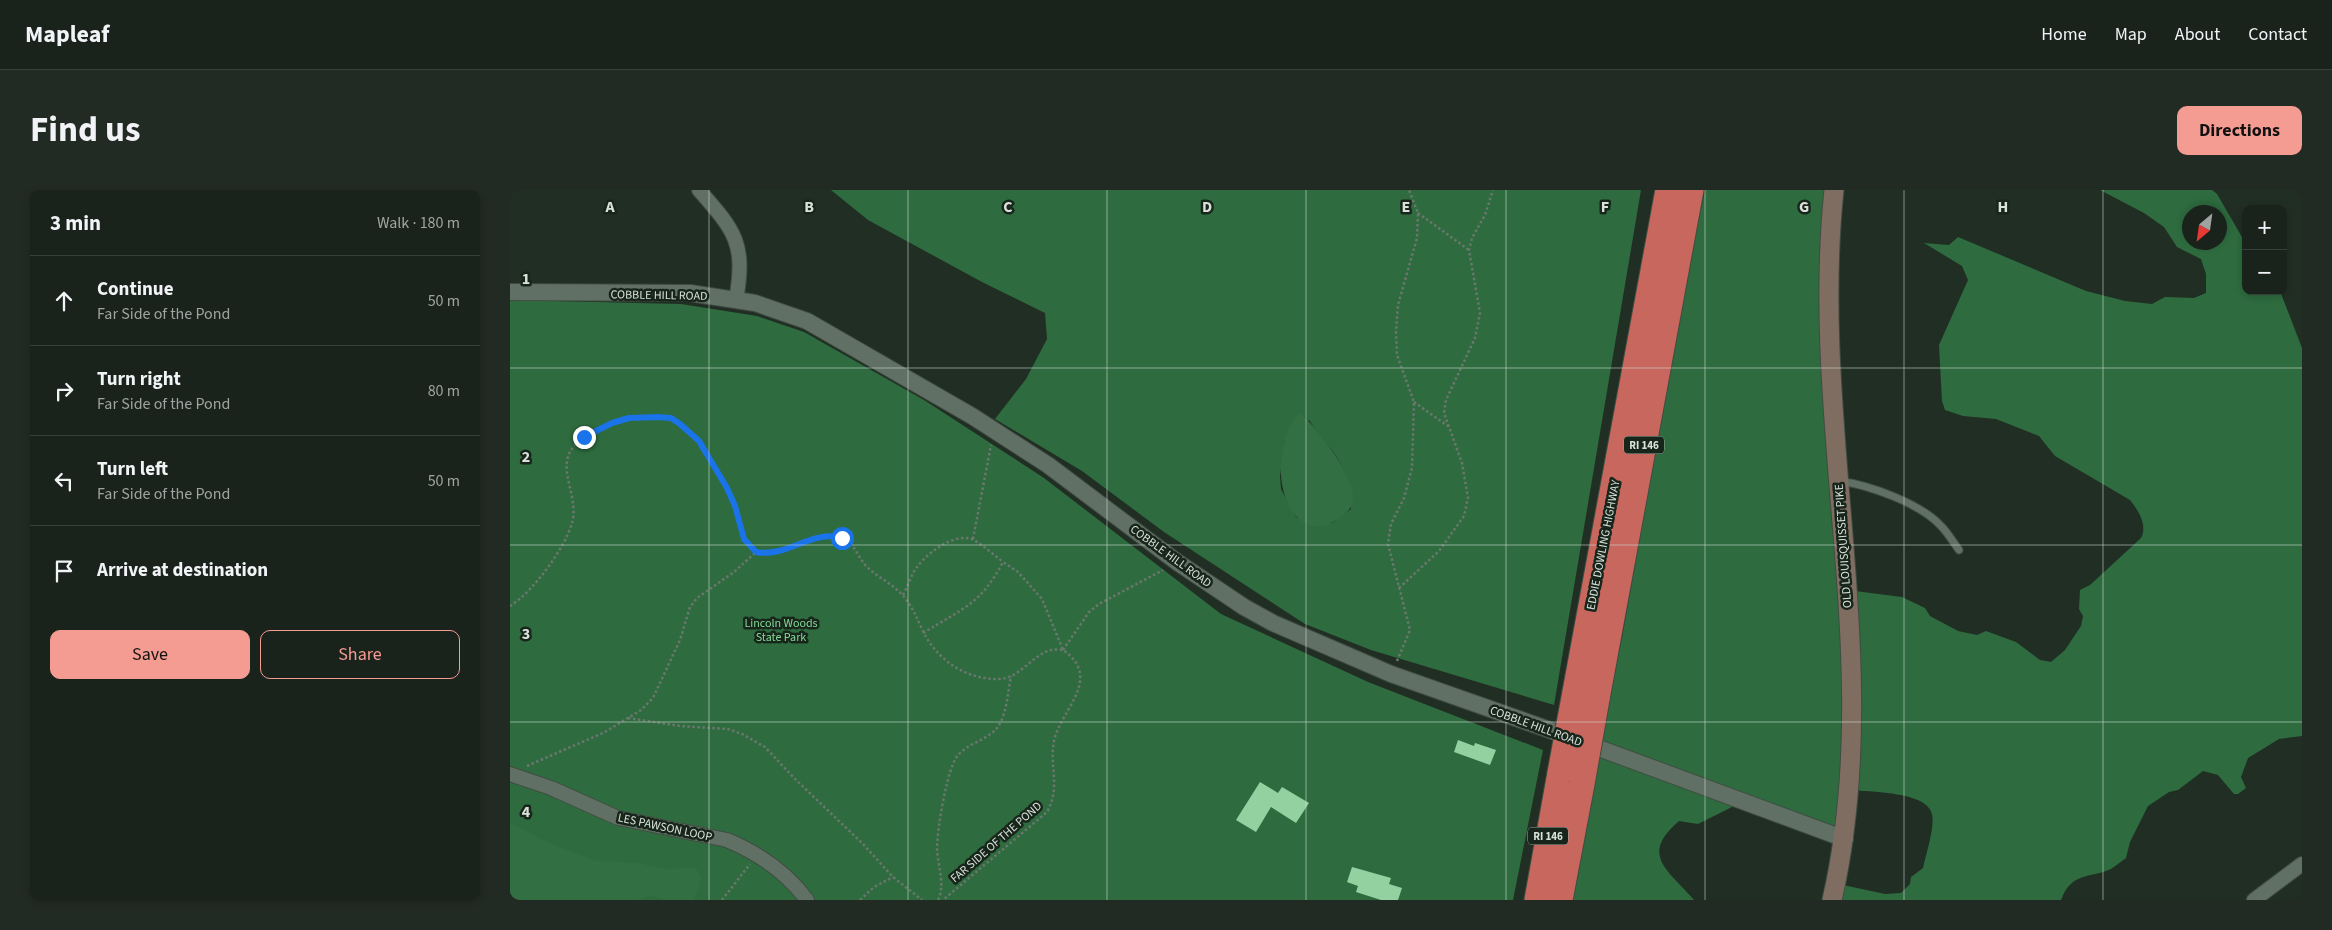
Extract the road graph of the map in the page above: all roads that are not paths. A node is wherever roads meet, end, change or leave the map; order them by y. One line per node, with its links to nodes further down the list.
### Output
1 (698, 190): 6 (street)
2 (1668, 190): 9 (highway, EDDIE DOWLING HIGHWAY / RI 146)
3 (1691, 190): 9 (highway, EDDIE DOWLING HIGHWAY / RI 146)
4 (1834, 190): 7 (main road, OLD LOUISQUISSET PIKE)
5 (510, 292): 6 (street, COBBLE HILL ROAD)
6 (736, 300): 11 (street, COBBLE HILL ROAD)
7 (1839, 481): 8 (lane); 11 (main road, OLD LOUISQUISSET PIKE)
8 (1959, 550)
9 (1586, 696): 14 (highway, EDDIE DOWLING HIGHWAY / RI 146, bridge); 15 (highway, EDDIE DOWLING HIGHWAY / RI 146, bridge)
10 (514, 772): 13 (street, LES PAWSON LOOP)
11 (1845, 839): 16 (main road, OLD LOUISQUISSET PIKE)
12 (2302, 864): 17 (street)
13 (807, 900)
14 (1537, 900)
15 (1560, 900)
16 (1832, 900)
17 (2254, 900)

